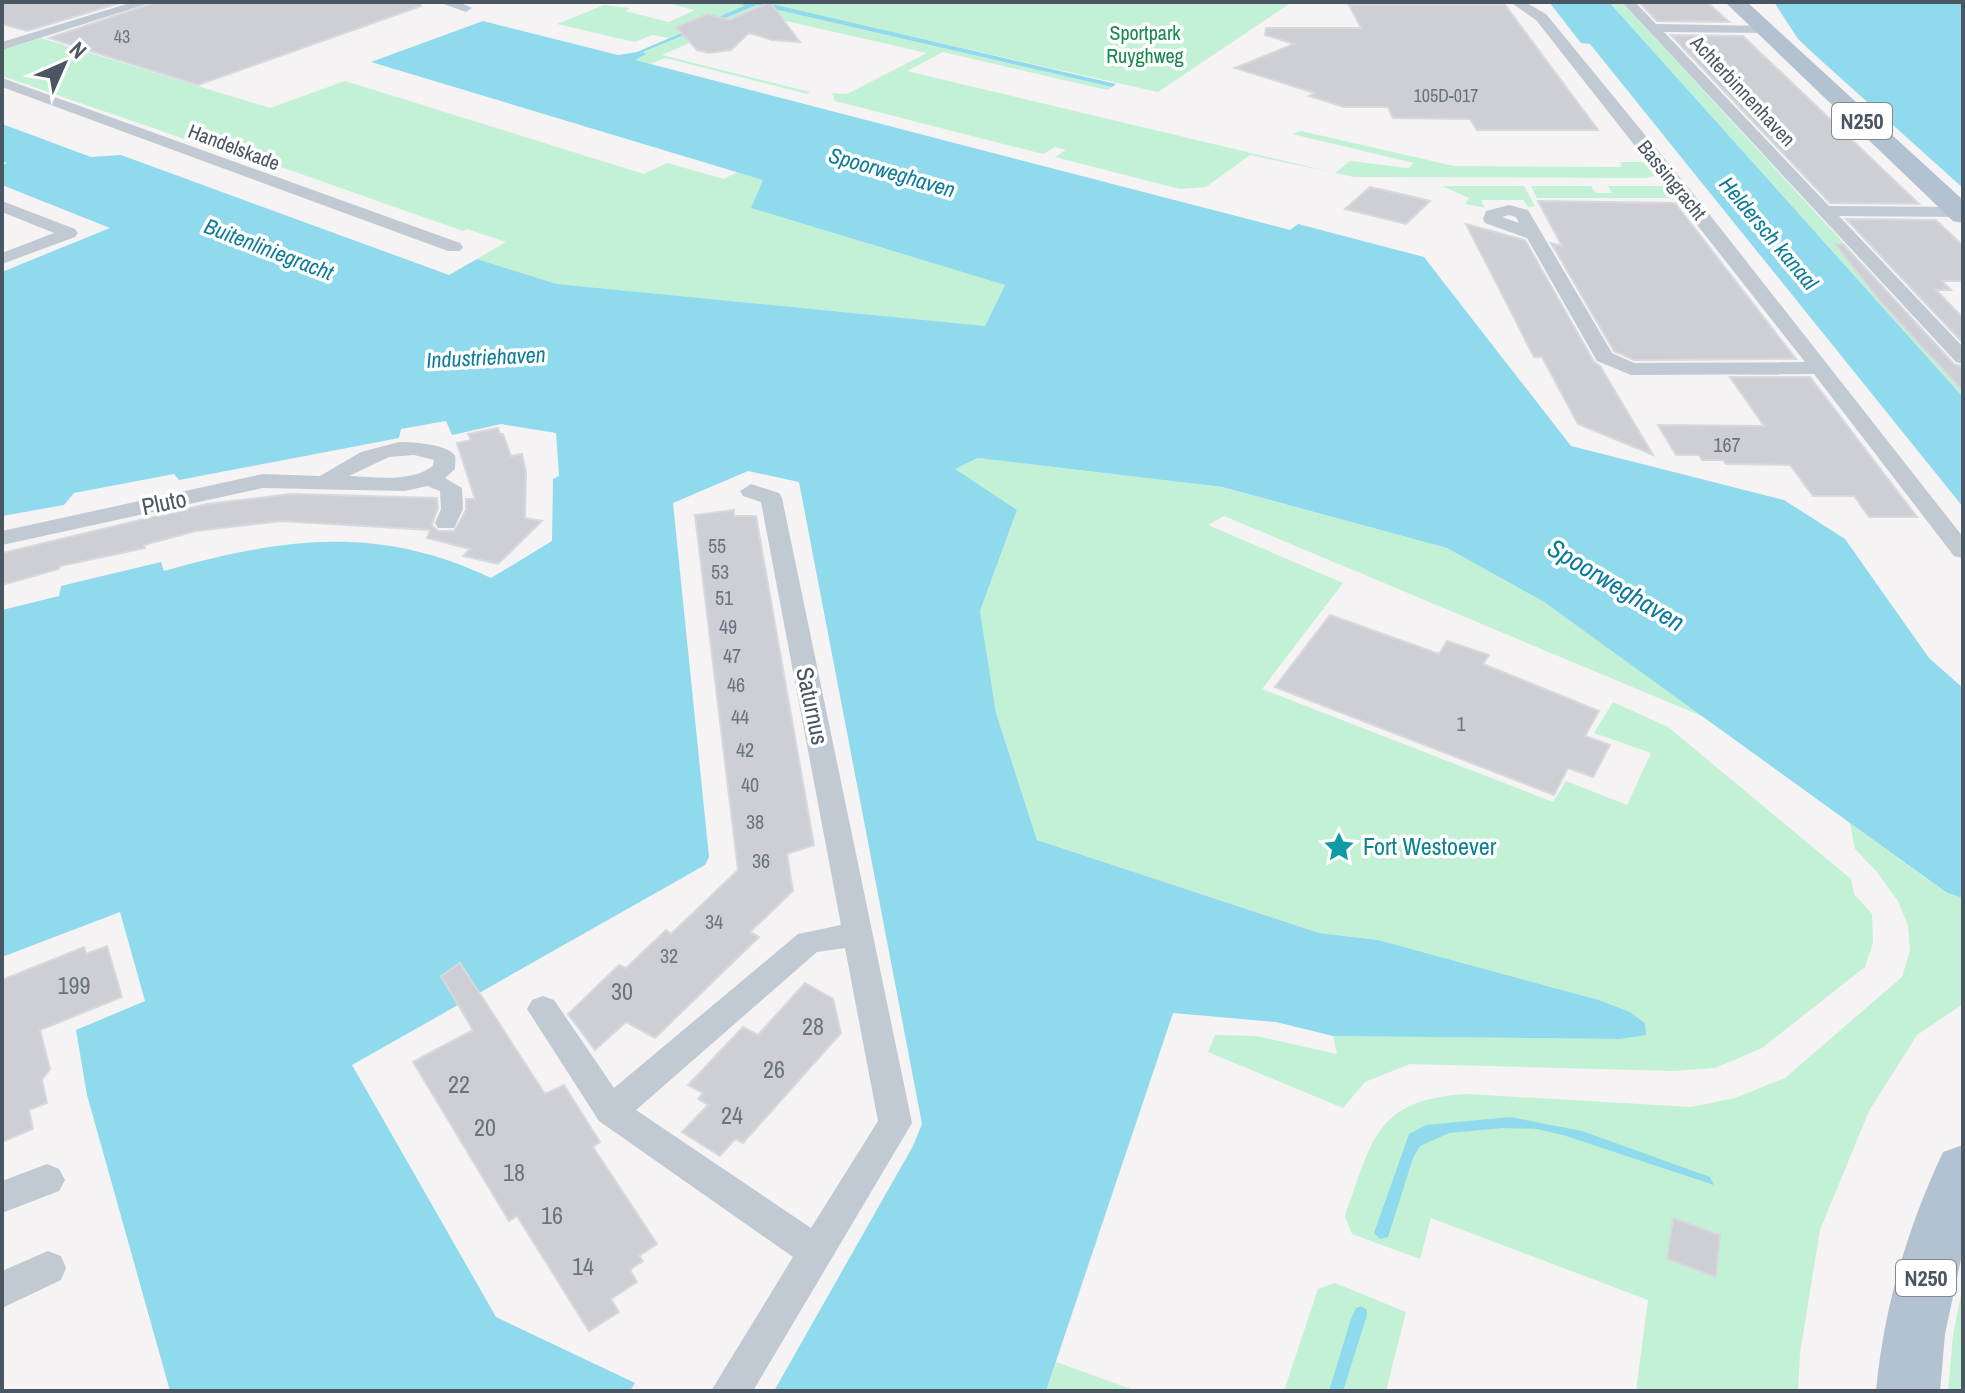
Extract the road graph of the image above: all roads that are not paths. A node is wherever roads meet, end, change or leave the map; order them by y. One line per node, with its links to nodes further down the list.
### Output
1 (147, 2): 9 (street)
2 (444, 2): 6 (street)
3 (1516, 2): 18 (street, Bassingracht)
4 (1628, 2): 7 (street, Achterbinnenhaven)
5 (1735, 2): 8 (main road, N250)
6 (466, 8)
7 (1653, 28): 8 (street); 12 (street, Achterbinnenhaven)
8 (1764, 29): 13 (main road, N250)
9 (2, 46)
10 (2, 82): 15 (street, Handelskade)
11 (2, 206): 16 (street)
12 (1825, 211): 13 (street); 17 (street, Achterbinnenhaven)
13 (1962, 214)
14 (1532, 234): 18 (street)
15 (454, 247)
16 (2, 259)
17 (1963, 358)
18 (1818, 368): 24 (street, Bassingracht)
19 (429, 479): 20 (street, Pluto); 20 (street); 22 (street)
20 (327, 481): 23 (street, Pluto)
21 (751, 491): 25 (street, Saturnus)
22 (446, 523)
23 (2, 538)
24 (1962, 551)
25 (858, 934): 27 (street); 31 (street, Saturnus)
26 (543, 1009): 27 (street)
27 (611, 1111): 31 (street)
28 (1963, 1170): 35 (main road, N250)
29 (47, 1180): 30 (street)
30 (2, 1197)
31 (814, 1251): 34 (street, Saturnus)
32 (48, 1268): 33 (street)
33 (2, 1290)
34 (731, 1391)
35 (1908, 1391)

